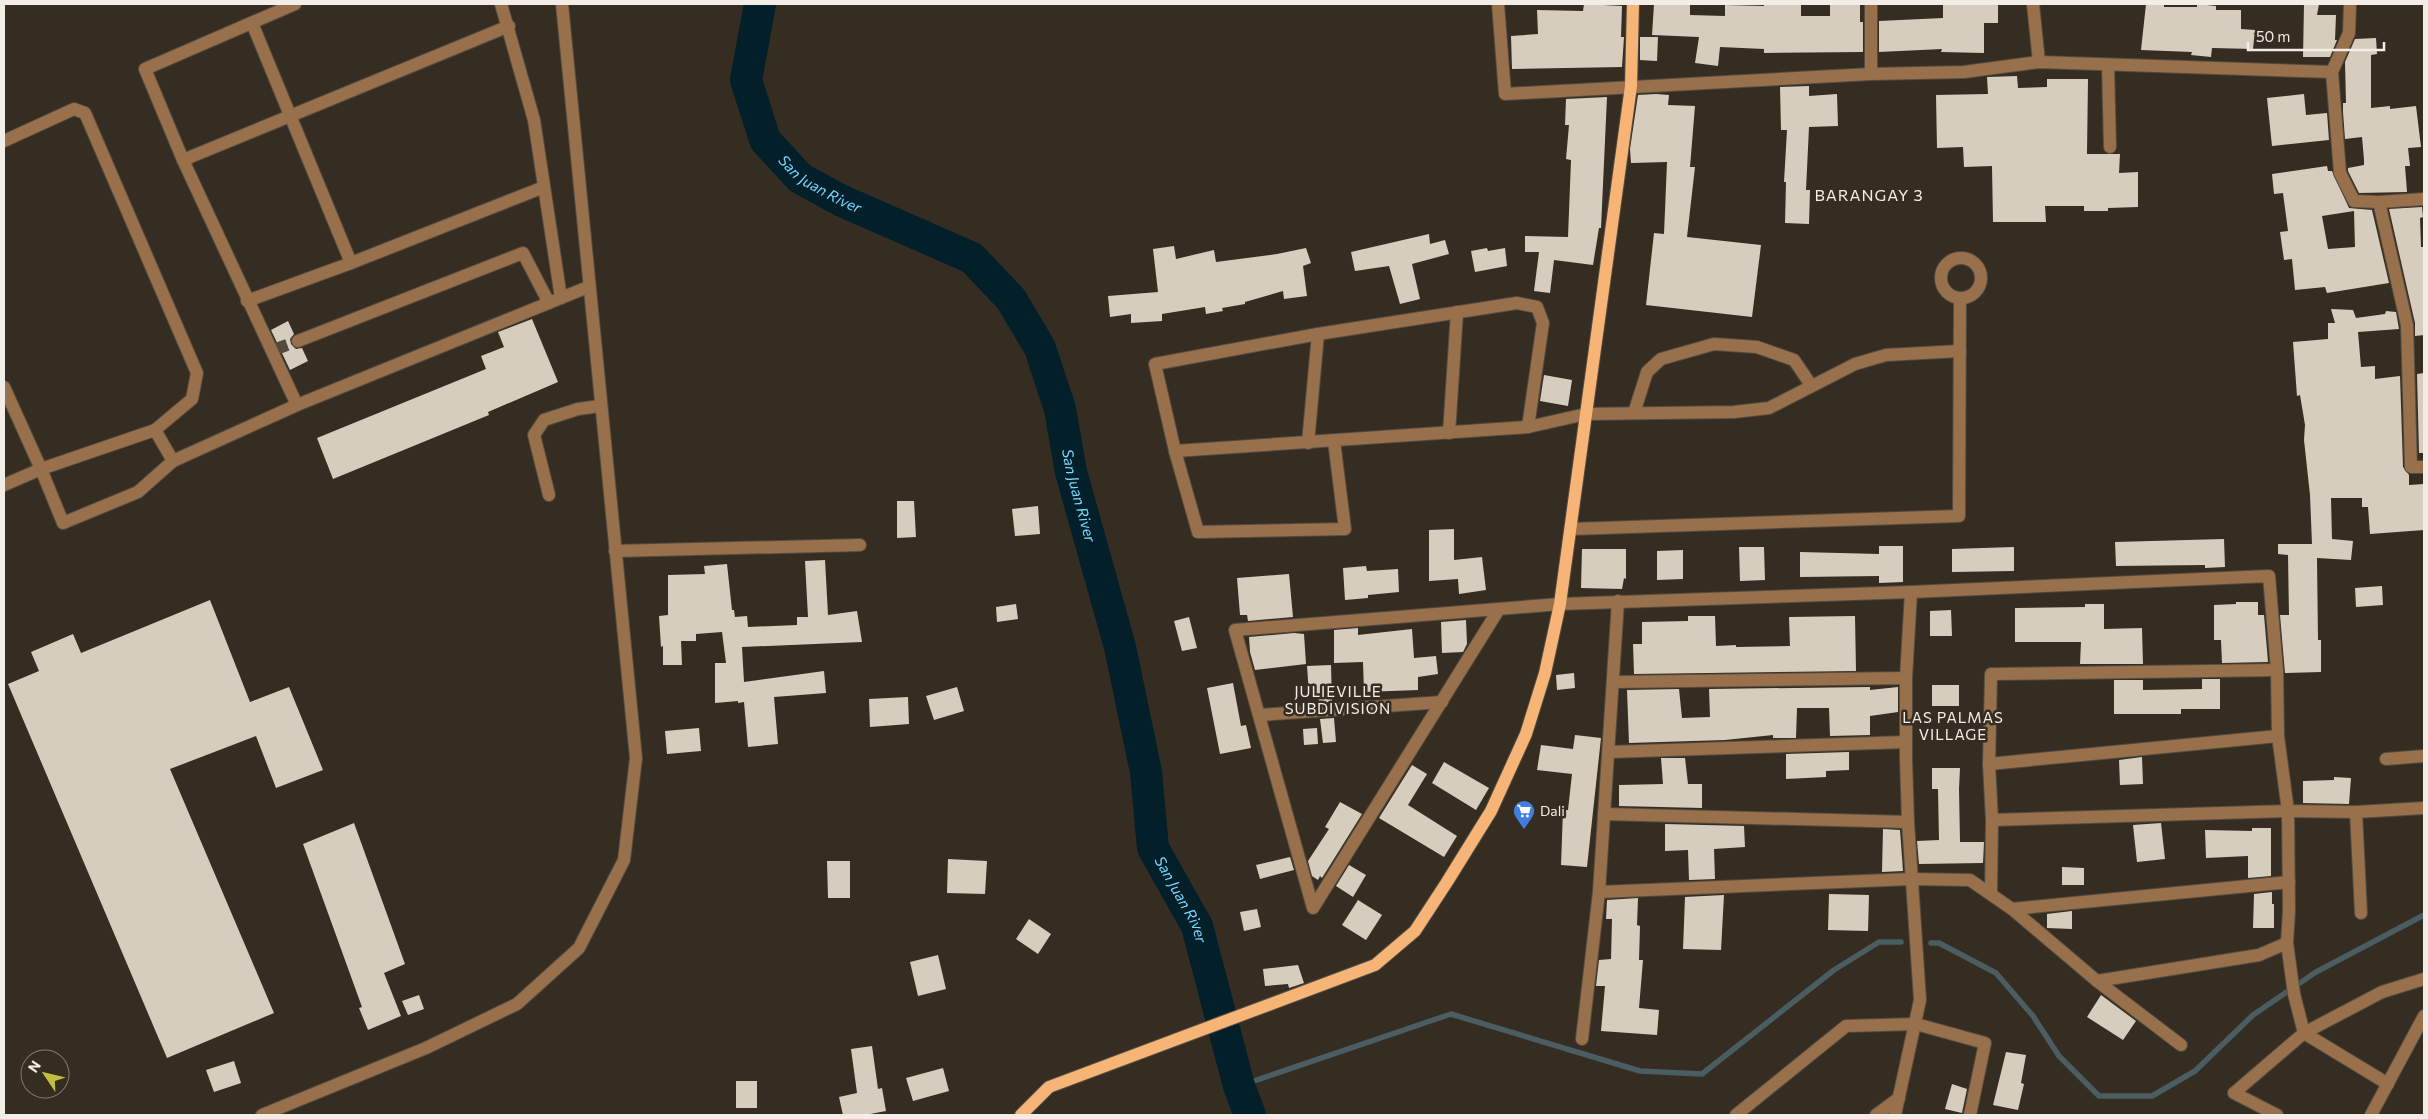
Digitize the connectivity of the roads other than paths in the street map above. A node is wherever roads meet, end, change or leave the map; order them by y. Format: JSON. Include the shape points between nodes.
{"nodes":[{"id":1,"x":295,"y":4,"type":"edge"},
{"id":2,"x":501,"y":4,"type":"edge"},
{"id":3,"x":562,"y":4,"type":"edge"},
{"id":4,"x":1498,"y":4,"type":"edge"},
{"id":5,"x":1633,"y":4,"type":"edge"},
{"id":6,"x":1871,"y":4,"type":"edge"},
{"id":7,"x":2033,"y":4,"type":"edge"},
{"id":8,"x":2350,"y":4,"type":"edge"},
{"id":9,"x":252,"y":22,"type":"junction"},
{"id":10,"x":509,"y":26,"type":"junction"},
{"id":11,"x":2039,"y":62,"type":"junction"},
{"id":12,"x":2108,"y":65,"type":"junction"},
{"id":13,"x":2332,"y":72,"type":"junction"},
{"id":14,"x":1871,"y":74,"type":"junction"},
{"id":15,"x":1631,"y":86,"type":"junction"},
{"id":16,"x":289,"y":116,"type":"junction"},
{"id":17,"x":4,"y":141,"type":"edge"},
{"id":18,"x":2110,"y":147,"type":"dead end"},
{"id":19,"x":183,"y":160,"type":"junction"},
{"id":20,"x":544,"y":187,"type":"junction"},
{"id":21,"x":2424,"y":200,"type":"edge"},
{"id":22,"x":2379,"y":202,"type":"junction"},
{"id":23,"x":351,"y":263,"type":"junction"},
{"id":24,"x":588,"y":287,"type":"junction"},
{"id":25,"x":1960,"y":298,"type":"dead end"},
{"id":26,"x":555,"y":300,"type":"junction"},
{"id":27,"x":247,"y":301,"type":"junction"},
{"id":28,"x":1458,"y":312,"type":"junction"},
{"id":29,"x":1318,"y":334,"type":"junction"},
{"id":30,"x":298,"y":341,"type":"tunnel mouth"},
{"id":31,"x":1960,"y":351,"type":"junction"},
{"id":32,"x":1811,"y":386,"type":"junction"},
{"id":33,"x":4,"y":387,"type":"edge"},
{"id":34,"x":297,"y":405,"type":"junction"},
{"id":35,"x":600,"y":406,"type":"junction"},
{"id":36,"x":1634,"y":413,"type":"junction"},
{"id":37,"x":1586,"y":414,"type":"junction"},
{"id":38,"x":1528,"y":427,"type":"junction"},
{"id":39,"x":155,"y":430,"type":"junction"},
{"id":40,"x":1449,"y":433,"type":"junction"},
{"id":41,"x":1334,"y":441,"type":"junction"},
{"id":42,"x":1308,"y":443,"type":"junction"},
{"id":43,"x":1175,"y":451,"type":"junction"},
{"id":44,"x":173,"y":461,"type":"junction"},
{"id":45,"x":2424,"y":467,"type":"edge"},
{"id":46,"x":41,"y":469,"type":"junction"},
{"id":47,"x":4,"y":485,"type":"edge"},
{"id":48,"x":549,"y":495,"type":"dead end"},
{"id":49,"x":1571,"y":529,"type":"junction"},
{"id":50,"x":860,"y":545,"type":"dead end"},
{"id":51,"x":615,"y":551,"type":"junction"},
{"id":52,"x":1911,"y":592,"type":"junction"},
{"id":53,"x":1618,"y":601,"type":"junction"},
{"id":54,"x":1560,"y":604,"type":"junction"},
{"id":55,"x":1499,"y":609,"type":"junction"},
{"id":56,"x":2277,"y":670,"type":"junction"},
{"id":57,"x":1906,"y":678,"type":"junction"},
{"id":58,"x":1614,"y":682,"type":"junction"},
{"id":59,"x":1442,"y":702,"type":"junction"},
{"id":60,"x":1260,"y":715,"type":"junction"},
{"id":61,"x":2278,"y":736,"type":"junction"},
{"id":62,"x":1906,"y":742,"type":"junction"},
{"id":63,"x":1610,"y":752,"type":"junction"},
{"id":64,"x":2424,"y":756,"type":"edge"},
{"id":65,"x":2386,"y":759,"type":"dead end"},
{"id":66,"x":1989,"y":764,"type":"junction"},
{"id":67,"x":2424,"y":808,"type":"edge"},
{"id":68,"x":2288,"y":811,"type":"junction"},
{"id":69,"x":2356,"y":812,"type":"junction"},
{"id":70,"x":1604,"y":814,"type":"junction"},
{"id":71,"x":1992,"y":820,"type":"junction"},
{"id":72,"x":1908,"y":822,"type":"junction"},
{"id":73,"x":1912,"y":879,"type":"junction"},
{"id":74,"x":2289,"y":882,"type":"junction"},
{"id":75,"x":1599,"y":892,"type":"junction"},
{"id":76,"x":1991,"y":894,"type":"junction"},
{"id":77,"x":2012,"y":909,"type":"junction"},
{"id":78,"x":2361,"y":913,"type":"dead end"},
{"id":79,"x":2287,"y":943,"type":"junction"},
{"id":80,"x":2424,"y":979,"type":"edge"},
{"id":81,"x":2098,"y":981,"type":"junction"},
{"id":82,"x":2424,"y":1016,"type":"edge"},
{"id":83,"x":1916,"y":1024,"type":"junction"},
{"id":84,"x":2304,"y":1033,"type":"junction"},
{"id":85,"x":1582,"y":1040,"type":"dead end"},
{"id":86,"x":2181,"y":1045,"type":"dead end"},
{"id":87,"x":2388,"y":1084,"type":"junction"},
{"id":88,"x":1899,"y":1098,"type":"junction"},
{"id":89,"x":262,"y":1115,"type":"edge"},
{"id":90,"x":1021,"y":1115,"type":"edge"},
{"id":91,"x":1736,"y":1115,"type":"edge"},
{"id":92,"x":1876,"y":1115,"type":"edge"},
{"id":93,"x":1895,"y":1115,"type":"edge"},
{"id":94,"x":1970,"y":1115,"type":"edge"},
{"id":95,"x":2277,"y":1115,"type":"edge"},
{"id":96,"x":2371,"y":1115,"type":"edge"}],
"edges":[{"from":1,"to":9,"type":"street"},
{"from":2,"to":10,"type":"street"},
{"from":3,"to":24,"type":"street"},
{"from":4,"to":15,"type":"street","via":[[1505,94]]},
{"from":5,"to":15,"type":"main road"},
{"from":6,"to":14,"type":"street"},
{"from":7,"to":11,"type":"street"},
{"from":8,"to":13,"type":"street","via":[[2349,33]]},
{"from":9,"to":16,"type":"street"},
{"from":9,"to":19,"type":"street","via":[[145,69]]},
{"from":10,"to":16,"type":"street"},
{"from":10,"to":20,"type":"street","via":[[534,120]]},
{"from":11,"to":12,"type":"street"},
{"from":11,"to":14,"type":"street","via":[[1964,72]]},
{"from":12,"to":13,"type":"street"},
{"from":12,"to":18,"type":"street"},
{"from":13,"to":22,"type":"street","via":[[2340,173],[2354,201]]},
{"from":14,"to":15,"type":"street"},
{"from":15,"to":37,"type":"main road"},
{"from":16,"to":19,"type":"street"},
{"from":16,"to":23,"type":"street"},
{"from":17,"to":39,"type":"street","via":[[74,109],[85,113],[197,374],[192,399]]},
{"from":19,"to":27,"type":"street"},
{"from":20,"to":23,"type":"street"},
{"from":20,"to":26,"type":"street","via":[[553,240]]},
{"from":21,"to":22,"type":"street"},
{"from":22,"to":45,"type":"street","via":[[2407,324],[2411,467]]},
{"from":23,"to":27,"type":"street"},
{"from":24,"to":26,"type":"street"},
{"from":24,"to":35,"type":"street"},
{"from":25,"to":31,"type":"street"},
{"from":26,"to":30,"type":"street","via":[[522,253]]},
{"from":26,"to":34,"type":"street"},
{"from":27,"to":34,"type":"street","via":[[274,350]]},
{"from":28,"to":29,"type":"street"},
{"from":28,"to":38,"type":"street","via":[[1517,302],[1537,307],[1543,323]]},
{"from":28,"to":40,"type":"street"},
{"from":29,"to":42,"type":"street"},
{"from":29,"to":43,"type":"street","via":[[1155,364]]},
{"from":31,"to":32,"type":"street","via":[[1886,355],[1855,364]]},
{"from":31,"to":49,"type":"street","via":[[1959,516]]},
{"from":32,"to":36,"type":"street","via":[[1769,408],[1734,412]]},
{"from":32,"to":36,"type":"street","via":[[1794,360],[1757,347],[1714,344],[1662,359],[1647,372]]},
{"from":33,"to":46,"type":"street"},
{"from":34,"to":44,"type":"street"},
{"from":35,"to":48,"type":"street","via":[[578,408],[544,420],[534,435]]},
{"from":35,"to":51,"type":"street"},
{"from":36,"to":37,"type":"street"},
{"from":37,"to":38,"type":"street"},
{"from":37,"to":49,"type":"main road"},
{"from":38,"to":40,"type":"street"},
{"from":39,"to":44,"type":"street"},
{"from":39,"to":46,"type":"street"},
{"from":40,"to":41,"type":"street"},
{"from":41,"to":42,"type":"street"},
{"from":41,"to":43,"type":"street","via":[[1345,529],[1198,532]]},
{"from":42,"to":43,"type":"street"},
{"from":44,"to":46,"type":"street","via":[[138,492],[63,523]]},
{"from":46,"to":47,"type":"street"},
{"from":49,"to":54,"type":"main road"},
{"from":50,"to":51,"type":"street"},
{"from":51,"to":89,"type":"street","via":[[636,758],[624,860],[579,948],[517,1004],[426,1048]]},
{"from":52,"to":53,"type":"street"},
{"from":52,"to":56,"type":"street","via":[[2269,576]]},
{"from":52,"to":57,"type":"street"},
{"from":53,"to":54,"type":"street"},
{"from":53,"to":58,"type":"street"},
{"from":54,"to":55,"type":"street"},
{"from":54,"to":90,"type":"main road","via":[[1545,673],[1526,734],[1491,811],[1415,931],[1375,965],[1049,1087]]},
{"from":55,"to":59,"type":"street"},
{"from":55,"to":60,"type":"street","via":[[1235,630]]},
{"from":56,"to":61,"type":"street"},
{"from":56,"to":66,"type":"street","via":[[1991,674]]},
{"from":57,"to":58,"type":"street"},
{"from":57,"to":62,"type":"street"},
{"from":58,"to":63,"type":"street"},
{"from":59,"to":60,"type":"street"},
{"from":59,"to":60,"type":"street","via":[[1313,908]]},
{"from":61,"to":66,"type":"street"},
{"from":61,"to":68,"type":"street"},
{"from":62,"to":63,"type":"street"},
{"from":62,"to":72,"type":"street"},
{"from":63,"to":70,"type":"street"},
{"from":64,"to":65,"type":"street"},
{"from":66,"to":71,"type":"street"},
{"from":67,"to":69,"type":"street"},
{"from":68,"to":69,"type":"street"},
{"from":68,"to":71,"type":"street"},
{"from":68,"to":74,"type":"street"},
{"from":69,"to":78,"type":"street"},
{"from":70,"to":72,"type":"street"},
{"from":70,"to":75,"type":"street"},
{"from":71,"to":76,"type":"street"},
{"from":72,"to":73,"type":"street"},
{"from":73,"to":75,"type":"street"},
{"from":73,"to":76,"type":"street","via":[[1970,880]]},
{"from":73,"to":83,"type":"street","via":[[1920,1000]]},
{"from":74,"to":77,"type":"street"},
{"from":74,"to":79,"type":"street"},
{"from":75,"to":85,"type":"street"},
{"from":76,"to":77,"type":"street"},
{"from":77,"to":81,"type":"street"},
{"from":79,"to":81,"type":"street","via":[[2259,955]]},
{"from":79,"to":84,"type":"street","via":[[2294,994]]},
{"from":80,"to":84,"type":"street","via":[[2382,992]]},
{"from":81,"to":86,"type":"street"},
{"from":82,"to":87,"type":"street"},
{"from":83,"to":88,"type":"street"},
{"from":83,"to":91,"type":"street","via":[[1846,1026]]},
{"from":83,"to":94,"type":"street","via":[[1985,1044]]},
{"from":84,"to":87,"type":"street"},
{"from":84,"to":95,"type":"street","via":[[2234,1093]]},
{"from":87,"to":96,"type":"street"},
{"from":88,"to":92,"type":"street"},
{"from":88,"to":93,"type":"street"}]}
